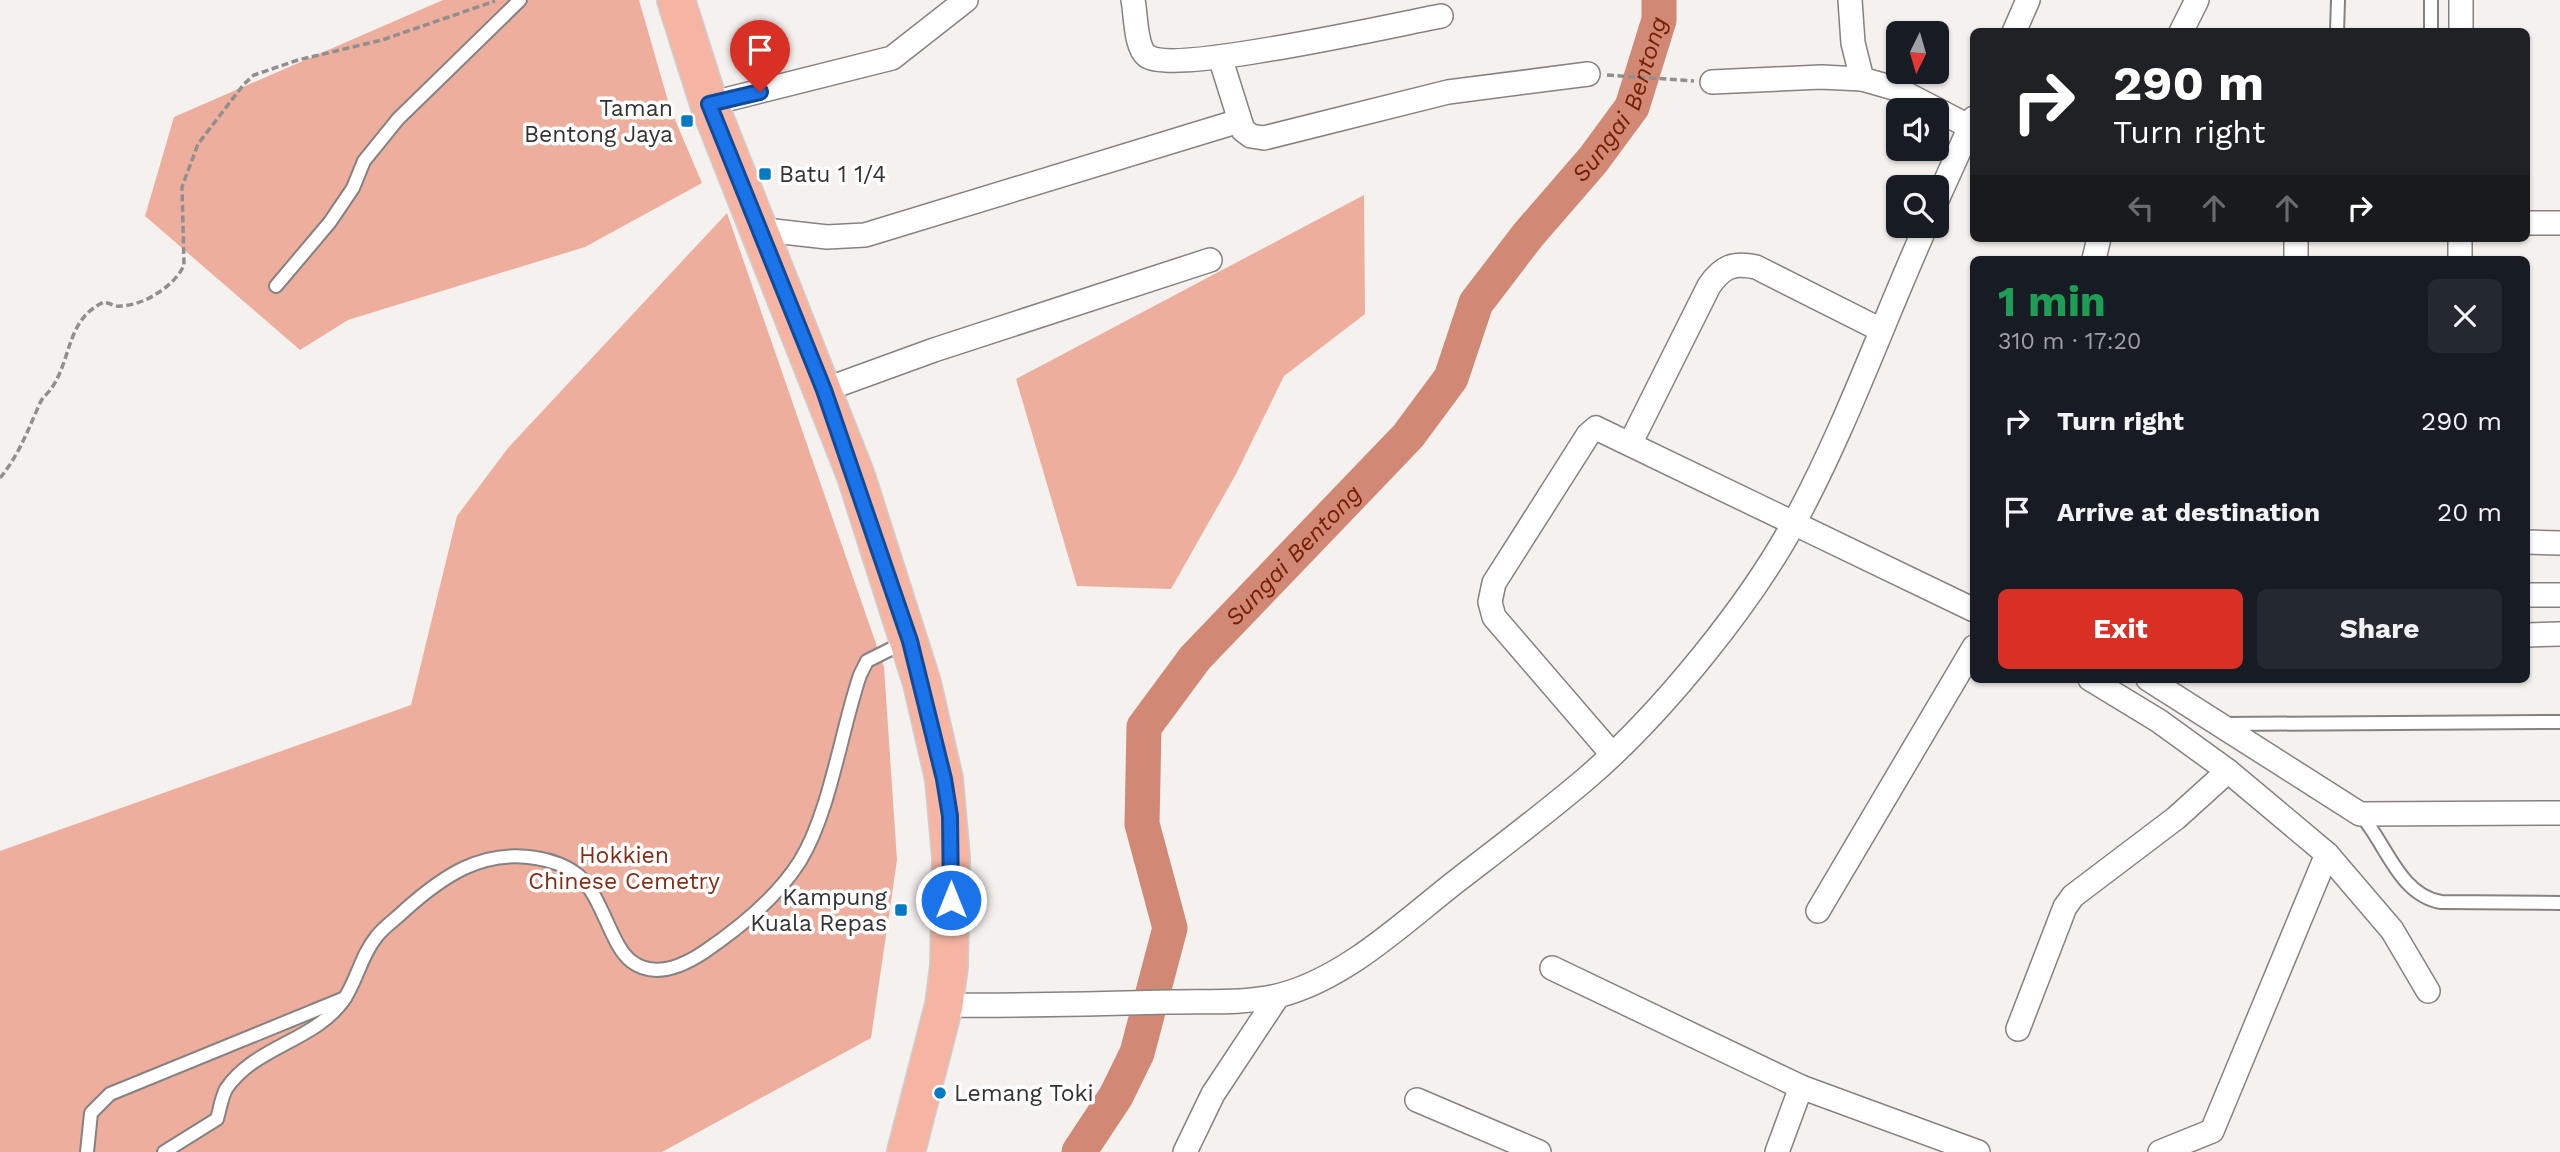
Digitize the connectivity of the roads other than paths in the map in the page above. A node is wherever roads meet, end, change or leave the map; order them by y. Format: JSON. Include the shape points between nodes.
{"nodes":[{"id":1,"x":520,"y":0,"type":"edge"},
{"id":2,"x":676,"y":0,"type":"edge"},
{"id":3,"x":966,"y":0,"type":"edge"},
{"id":4,"x":1133,"y":0,"type":"edge"},
{"id":5,"x":1850,"y":0,"type":"edge"},
{"id":6,"x":2028,"y":0,"type":"edge"},
{"id":7,"x":2197,"y":0,"type":"edge"},
{"id":8,"x":2337,"y":0,"type":"edge"},
{"id":9,"x":2431,"y":0,"type":"edge"},
{"id":10,"x":2461,"y":0,"type":"edge"},
{"id":11,"x":1441,"y":16,"type":"dead end"},
{"id":12,"x":2016,"y":28,"type":"edge"},
{"id":13,"x":2183,"y":28,"type":"edge"},
{"id":14,"x":2337,"y":28,"type":"edge"},
{"id":15,"x":2431,"y":28,"type":"edge"},
{"id":16,"x":2461,"y":28,"type":"edge"},
{"id":17,"x":1220,"y":57,"type":"junction"},
{"id":18,"x":1588,"y":74,"type":"road end"},
{"id":19,"x":1862,"y":79,"type":"junction"},
{"id":20,"x":1712,"y":82,"type":"road end"},
{"id":21,"x":709,"y":104,"type":"junction"},
{"id":22,"x":1239,"y":121,"type":"junction"},
{"id":23,"x":1970,"y":124,"type":"edge"},
{"id":24,"x":1970,"y":131,"type":"edge"},
{"id":25,"x":1949,"y":175,"type":"edge"},
{"id":26,"x":2530,"y":223,"type":"edge"},
{"id":27,"x":2560,"y":223,"type":"edge"},
{"id":28,"x":757,"y":229,"type":"junction"},
{"id":29,"x":1921,"y":238,"type":"edge"},
{"id":30,"x":1210,"y":260,"type":"dead end"},
{"id":31,"x":276,"y":286,"type":"dead end"},
{"id":32,"x":1881,"y":330,"type":"junction"},
{"id":33,"x":824,"y":390,"type":"junction"},
{"id":34,"x":1631,"y":443,"type":"junction"},
{"id":35,"x":1793,"y":524,"type":"junction"},
{"id":36,"x":2530,"y":542,"type":"edge"},
{"id":37,"x":2560,"y":543,"type":"edge"},
{"id":38,"x":2530,"y":595,"type":"edge"},
{"id":39,"x":2560,"y":595,"type":"edge"},
{"id":40,"x":1970,"y":608,"type":"edge"},
{"id":41,"x":2560,"y":634,"type":"edge"},
{"id":42,"x":2530,"y":635,"type":"edge"},
{"id":43,"x":910,"y":641,"type":"junction"},
{"id":44,"x":1970,"y":654,"type":"edge"},
{"id":45,"x":2097,"y":683,"type":"edge"},
{"id":46,"x":2154,"y":683,"type":"edge"},
{"id":47,"x":2560,"y":722,"type":"edge"},
{"id":48,"x":2215,"y":724,"type":"junction"},
{"id":49,"x":1612,"y":754,"type":"junction"},
{"id":50,"x":2228,"y":771,"type":"junction"},
{"id":51,"x":2560,"y":813,"type":"edge"},
{"id":52,"x":2360,"y":814,"type":"junction"},
{"id":53,"x":2327,"y":854,"type":"junction"},
{"id":54,"x":2560,"y":903,"type":"edge"},
{"id":55,"x":1818,"y":911,"type":"dead end"},
{"id":56,"x":1552,"y":968,"type":"dead end"},
{"id":57,"x":2428,"y":991,"type":"dead end"},
{"id":58,"x":1278,"y":996,"type":"junction"},
{"id":59,"x":345,"y":998,"type":"junction"},
{"id":60,"x":944,"y":1005,"type":"junction"},
{"id":61,"x":2018,"y":1029,"type":"dead end"},
{"id":62,"x":1801,"y":1087,"type":"junction"},
{"id":63,"x":1417,"y":1100,"type":"dead end"},
{"id":64,"x":86,"y":1152,"type":"edge"},
{"id":65,"x":164,"y":1152,"type":"edge"},
{"id":66,"x":906,"y":1152,"type":"edge"},
{"id":67,"x":1185,"y":1152,"type":"edge"},
{"id":68,"x":1539,"y":1152,"type":"edge"},
{"id":69,"x":1777,"y":1152,"type":"edge"},
{"id":70,"x":1978,"y":1152,"type":"edge"},
{"id":71,"x":2160,"y":1152,"type":"edge"}],
"edges":[{"from":1,"to":31,"type":"lane","via":[[398,119],[364,161],[353,188],[330,222]]},
{"from":2,"to":21,"type":"main road"},
{"from":3,"to":21,"type":"street","via":[[892,58]]},
{"from":4,"to":17,"type":"street","via":[[1141,48],[1147,56],[1178,61]]},
{"from":5,"to":19,"type":"street"},
{"from":6,"to":12,"type":"street"},
{"from":7,"to":13,"type":"street"},
{"from":8,"to":14,"type":"lane"},
{"from":9,"to":15,"type":"lane"},
{"from":10,"to":16,"type":"street"},
{"from":11,"to":17,"type":"street"},
{"from":17,"to":22,"type":"street"},
{"from":18,"to":22,"type":"street","via":[[1448,92],[1264,138],[1251,136]]},
{"from":19,"to":20,"type":"street"},
{"from":19,"to":23,"type":"street","via":[[1897,89]]},
{"from":21,"to":28,"type":"main road"},
{"from":22,"to":28,"type":"street","via":[[865,235],[827,237]]},
{"from":24,"to":25,"type":"street"},
{"from":26,"to":27,"type":"street"},
{"from":28,"to":33,"type":"main road"},
{"from":29,"to":32,"type":"street"},
{"from":30,"to":33,"type":"street"},
{"from":32,"to":34,"type":"street","via":[[1756,267],[1733,264],[1709,286]]},
{"from":32,"to":35,"type":"street"},
{"from":33,"to":43,"type":"main road"},
{"from":34,"to":35,"type":"street"},
{"from":34,"to":49,"type":"street","via":[[1603,429],[1596,428],[1588,435],[1490,594],[1494,617]]},
{"from":35,"to":40,"type":"street"},
{"from":35,"to":49,"type":"street","via":[[1700,656]]},
{"from":36,"to":37,"type":"street"},
{"from":38,"to":39,"type":"street"},
{"from":41,"to":42,"type":"street"},
{"from":43,"to":59,"type":"lane","via":[[867,661],[821,809],[800,860],[779,888],[690,962],[666,970],[646,969],[630,961],[590,886],[576,873],[538,858],[488,857],[435,883],[377,936]]},
{"from":43,"to":60,"type":"main road","via":[[932,721],[950,816],[951,914]]},
{"from":44,"to":55,"type":"street"},
{"from":45,"to":50,"type":"street"},
{"from":46,"to":48,"type":"street"},
{"from":47,"to":48,"type":"lane"},
{"from":48,"to":52,"type":"street"},
{"from":49,"to":58,"type":"street","via":[[1558,802],[1395,928],[1324,978]]},
{"from":50,"to":53,"type":"street"},
{"from":50,"to":61,"type":"street","via":[[2160,831],[2073,897],[2065,907]]},
{"from":51,"to":52,"type":"street"},
{"from":52,"to":54,"type":"lane","via":[[2411,888],[2423,897],[2441,902]]},
{"from":53,"to":57,"type":"street","via":[[2392,930]]},
{"from":53,"to":71,"type":"street","via":[[2212,1130]]},
{"from":56,"to":62,"type":"street"},
{"from":58,"to":60,"type":"street","via":[[1070,1006]]},
{"from":58,"to":67,"type":"street","via":[[1213,1094]]},
{"from":59,"to":64,"type":"lane","via":[[110,1094],[91,1113]]},
{"from":59,"to":65,"type":"lane","via":[[316,1027],[268,1051],[243,1071],[225,1092],[217,1119]]},
{"from":60,"to":66,"type":"main road"},
{"from":62,"to":69,"type":"street"},
{"from":62,"to":70,"type":"street"},
{"from":63,"to":68,"type":"street"}]}
